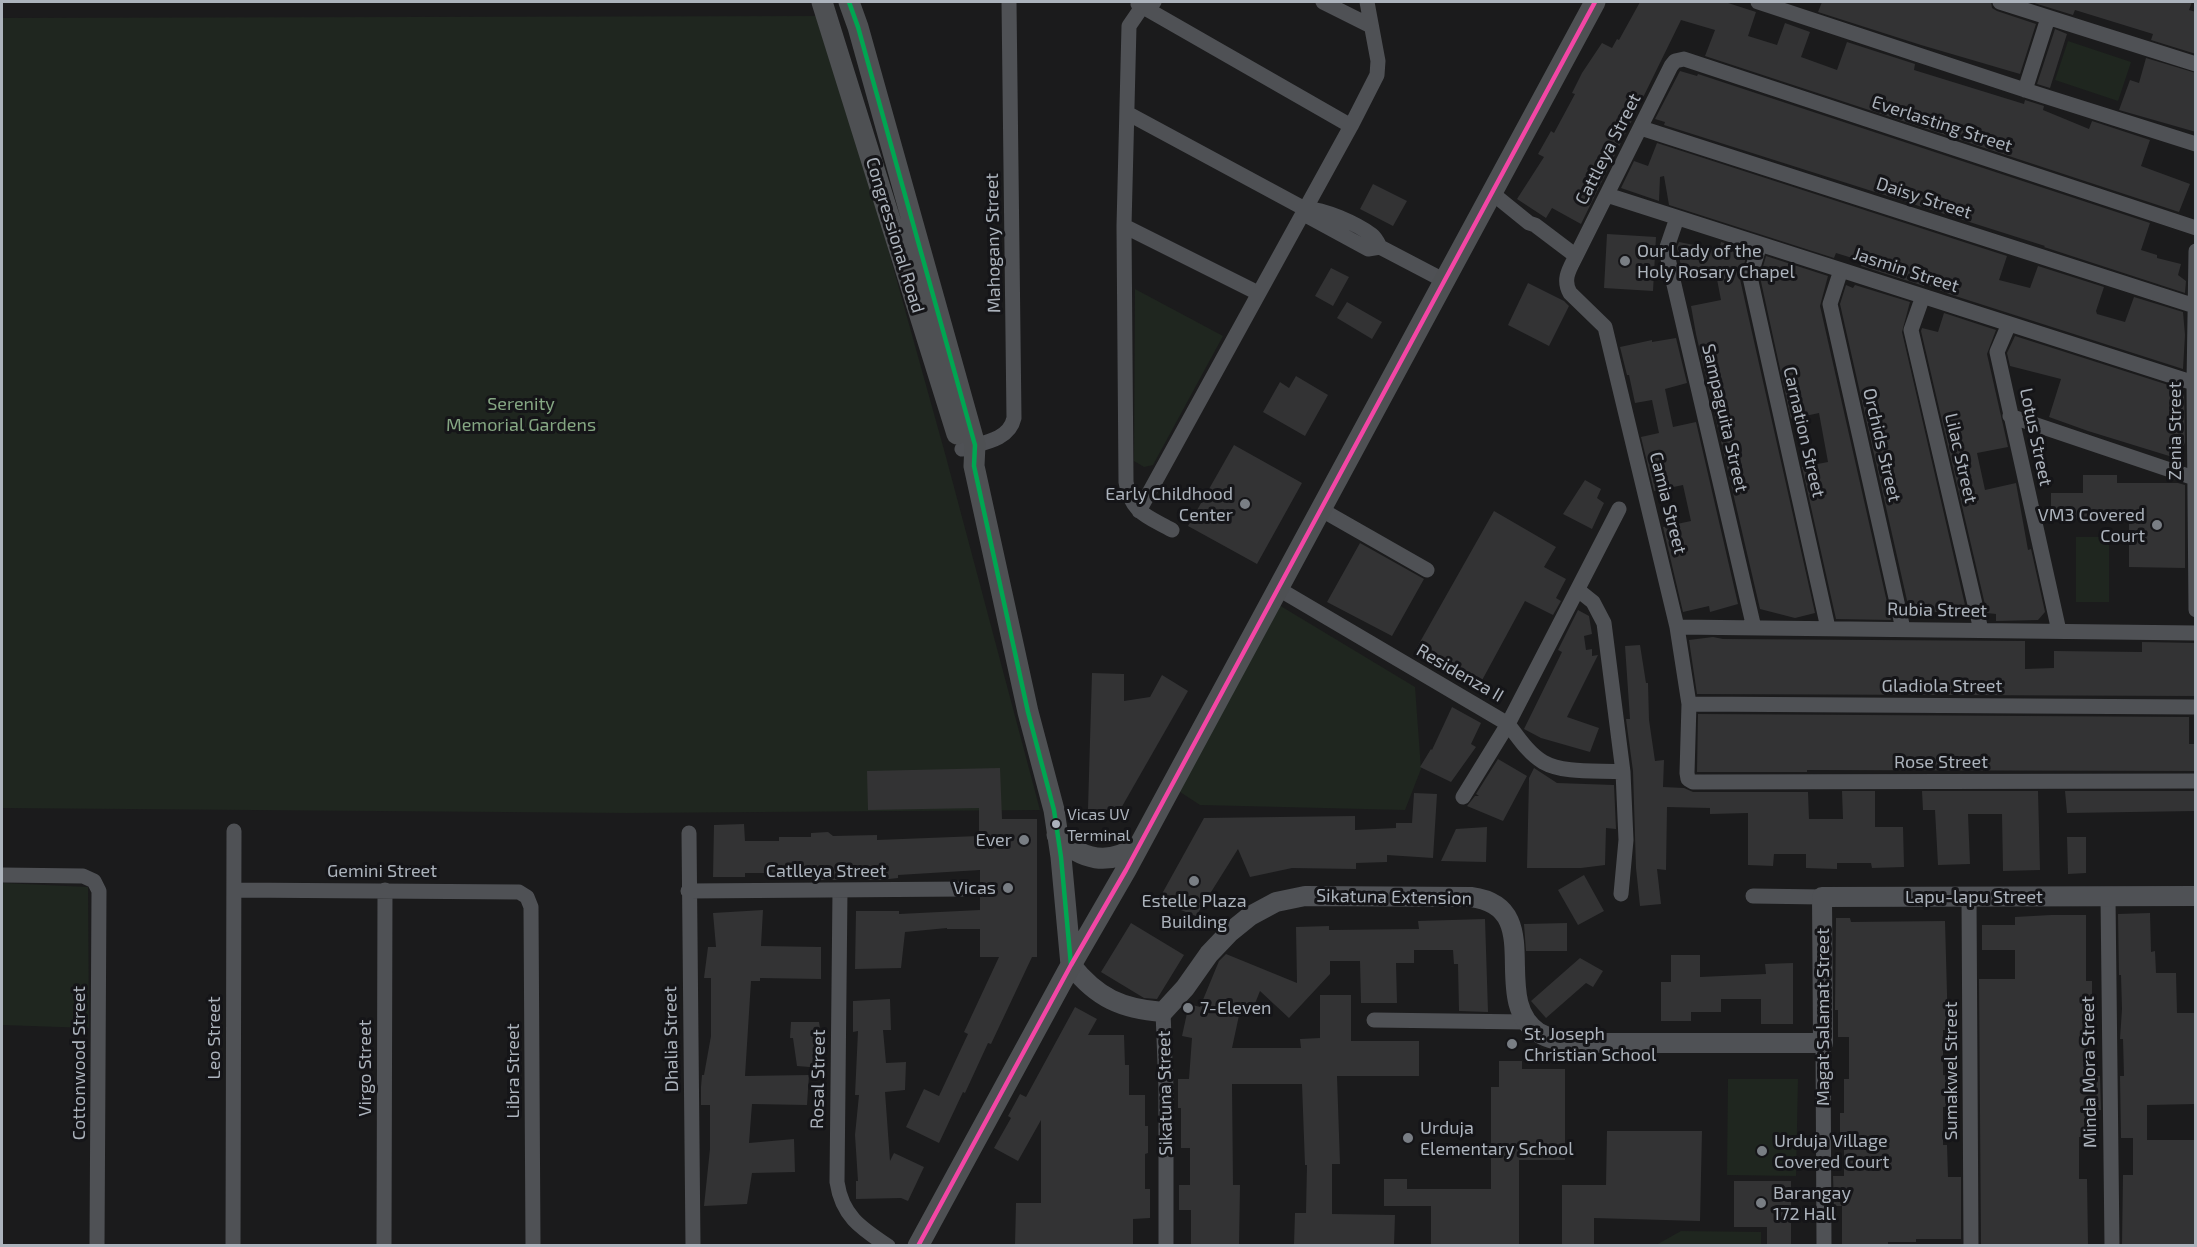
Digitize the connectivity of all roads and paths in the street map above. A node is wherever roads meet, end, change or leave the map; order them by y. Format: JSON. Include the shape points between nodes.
{"nodes":[{"id":1,"x":822,"y":2,"type":"edge"},
{"id":2,"x":849,"y":2,"type":"edge"},
{"id":3,"x":1009,"y":2,"type":"edge"},
{"id":4,"x":1323,"y":2,"type":"edge"},
{"id":5,"x":1367,"y":2,"type":"edge"},
{"id":6,"x":1595,"y":2,"type":"edge"},
{"id":7,"x":1758,"y":2,"type":"edge"},
{"id":8,"x":2000,"y":2,"type":"edge"},
{"id":9,"x":1143,"y":3,"type":"edge"},
{"id":10,"x":2048,"y":18,"type":"junction"},
{"id":11,"x":1371,"y":26,"type":"junction"},
{"id":12,"x":1675,"y":61,"type":"joint"},
{"id":13,"x":2196,"y":64,"type":"edge"},
{"id":14,"x":2025,"y":90,"type":"junction"},
{"id":15,"x":1127,"y":113,"type":"junction"},
{"id":16,"x":1351,"y":126,"type":"junction"},
{"id":17,"x":1641,"y":128,"type":"junction"},
{"id":18,"x":2196,"y":144,"type":"edge"},
{"id":19,"x":1493,"y":190,"type":"junction"},
{"id":20,"x":1607,"y":195,"type":"junction"},
{"id":21,"x":1305,"y":209,"type":"junction"},
{"id":22,"x":1677,"y":218,"type":"junction"},
{"id":23,"x":1124,"y":226,"type":"junction"},
{"id":24,"x":2196,"y":228,"type":"edge"},
{"id":25,"x":1760,"y":244,"type":"junction"},
{"id":26,"x":2196,"y":251,"type":"edge"},
{"id":27,"x":1576,"y":256,"type":"junction"},
{"id":28,"x":1841,"y":270,"type":"junction"},
{"id":29,"x":1445,"y":281,"type":"junction"},
{"id":30,"x":1258,"y":293,"type":"junction"},
{"id":31,"x":1923,"y":296,"type":"junction"},
{"id":32,"x":2195,"y":306,"type":"edge"},
{"id":33,"x":2008,"y":324,"type":"junction"},
{"id":34,"x":2194,"y":383,"type":"junction"},
{"id":35,"x":2010,"y":416,"type":"junction"},
{"id":36,"x":970,"y":454,"type":"junction"},
{"id":37,"x":2194,"y":478,"type":"edge"},
{"id":38,"x":1320,"y":509,"type":"junction"},
{"id":39,"x":1619,"y":509,"type":"dead end"},
{"id":40,"x":1139,"y":511,"type":"junction"},
{"id":41,"x":1173,"y":530,"type":"dead end"},
{"id":42,"x":1427,"y":570,"type":"dead end"},
{"id":43,"x":1277,"y":588,"type":"junction"},
{"id":44,"x":1578,"y":590,"type":"junction"},
{"id":45,"x":2196,"y":610,"type":"edge"},
{"id":46,"x":1677,"y":627,"type":"junction"},
{"id":47,"x":1754,"y":628,"type":"junction"},
{"id":48,"x":1828,"y":628,"type":"junction"},
{"id":49,"x":1903,"y":629,"type":"junction"},
{"id":50,"x":1981,"y":630,"type":"junction"},
{"id":51,"x":2059,"y":631,"type":"junction"},
{"id":52,"x":2196,"y":633,"type":"edge"},
{"id":53,"x":1689,"y":704,"type":"junction"},
{"id":54,"x":2196,"y":707,"type":"edge"},
{"id":55,"x":1508,"y":724,"type":"junction"},
{"id":56,"x":1623,"y":772,"type":"junction"},
{"id":57,"x":1688,"y":779,"type":"joint"},
{"id":58,"x":2196,"y":781,"type":"edge"},
{"id":59,"x":1463,"y":797,"type":"dead end"},
{"id":60,"x":234,"y":831,"type":"dead end"},
{"id":61,"x":689,"y":832,"type":"dead end"},
{"id":62,"x":1057,"y":835,"type":"junction"},
{"id":63,"x":1138,"y":846,"type":"junction"},
{"id":64,"x":1061,"y":857,"type":"junction"},
{"id":65,"x":1126,"y":870,"type":"junction"},
{"id":66,"x":2,"y":875,"type":"edge"},
{"id":67,"x":965,"y":889,"type":"dead end"},
{"id":68,"x":234,"y":890,"type":"junction"},
{"id":69,"x":385,"y":890,"type":"junction"},
{"id":70,"x":840,"y":890,"type":"junction"},
{"id":71,"x":688,"y":891,"type":"junction"},
{"id":72,"x":1621,"y":894,"type":"dead end"},
{"id":73,"x":1753,"y":896,"type":"dead end"},
{"id":74,"x":2196,"y":896,"type":"edge"},
{"id":75,"x":527,"y":897,"type":"joint"},
{"id":76,"x":1822,"y":897,"type":"junction"},
{"id":77,"x":1969,"y":897,"type":"junction"},
{"id":78,"x":2108,"y":897,"type":"junction"},
{"id":79,"x":1071,"y":965,"type":"junction"},
{"id":80,"x":1163,"y":1012,"type":"junction"},
{"id":81,"x":1374,"y":1020,"type":"dead end"},
{"id":82,"x":1527,"y":1022,"type":"junction"},
{"id":83,"x":1823,"y":1043,"type":"junction"},
{"id":84,"x":97,"y":1245,"type":"edge"},
{"id":85,"x":233,"y":1245,"type":"edge"},
{"id":86,"x":384,"y":1245,"type":"edge"},
{"id":87,"x":533,"y":1245,"type":"edge"},
{"id":88,"x":693,"y":1245,"type":"edge"},
{"id":89,"x":888,"y":1245,"type":"edge"},
{"id":90,"x":918,"y":1245,"type":"edge"},
{"id":91,"x":1167,"y":1245,"type":"edge"},
{"id":92,"x":1824,"y":1245,"type":"edge"},
{"id":93,"x":1971,"y":1245,"type":"edge"},
{"id":94,"x":2112,"y":1245,"type":"edge"}],
"edges":[{"from":1,"to":36,"type":"main road","name":"Congressional Road"},
{"from":2,"to":36,"type":"main road","name":"Congressional Road"},
{"from":3,"to":36,"type":"street","name":"Mahogany Street","via":[[1014,418],[1003,435]]},
{"from":4,"to":11,"type":"street"},
{"from":5,"to":11,"type":"street"},
{"from":6,"to":19,"type":"main road"},
{"from":7,"to":14,"type":"street"},
{"from":8,"to":10,"type":"street"},
{"from":9,"to":15,"type":"street","via":[[1129,26]]},
{"from":9,"to":16,"type":"street"},
{"from":10,"to":13,"type":"street"},
{"from":10,"to":14,"type":"street"},
{"from":11,"to":16,"type":"street","via":[[1377,75]]},
{"from":12,"to":17,"type":"street","name":"Cattleya Street"},
{"from":12,"to":24,"type":"street","name":"Everlasting Street","via":[[1684,59]]},
{"from":14,"to":18,"type":"street"},
{"from":15,"to":21,"type":"street"},
{"from":15,"to":23,"type":"street"},
{"from":16,"to":21,"type":"street"},
{"from":17,"to":20,"type":"street","name":"Cattleya Street"},
{"from":17,"to":32,"type":"street","name":"Daisy Street"},
{"from":19,"to":27,"type":"street","via":[[1529,223]]},
{"from":19,"to":29,"type":"main road"},
{"from":20,"to":22,"type":"street","name":"Jasmin Street"},
{"from":20,"to":27,"type":"street","name":"Cattleya Street"},
{"from":21,"to":29,"type":"street","via":[[1311,219],[1368,249],[1380,248]]},
{"from":21,"to":30,"type":"street"},
{"from":22,"to":25,"type":"street","name":"Jasmin Street"},
{"from":22,"to":47,"type":"street","name":"Sampaguita Street","via":[[1666,250]]},
{"from":23,"to":30,"type":"street"},
{"from":23,"to":40,"type":"street","via":[[1126,482],[1129,498]]},
{"from":25,"to":28,"type":"street","name":"Jasmin Street"},
{"from":25,"to":48,"type":"street","name":"Carnation Street","via":[[1750,277]]},
{"from":26,"to":32,"type":"street","name":"Zenia Street"},
{"from":27,"to":46,"type":"street","name":"Camia Street","via":[[1568,271],[1567,286],[1605,327]]},
{"from":28,"to":31,"type":"street","name":"Jasmin Street"},
{"from":28,"to":49,"type":"street","name":"Orchids Street","via":[[1830,303]]},
{"from":29,"to":38,"type":"main road"},
{"from":30,"to":40,"type":"street"},
{"from":31,"to":33,"type":"street","name":"Jasmin Street"},
{"from":31,"to":50,"type":"street","name":"Lilac Street","via":[[1911,330]]},
{"from":32,"to":34,"type":"street","name":"Zenia Street"},
{"from":33,"to":34,"type":"street","name":"Jasmin Street"},
{"from":33,"to":35,"type":"street","name":"Lotus Street","via":[[1997,352]]},
{"from":34,"to":37,"type":"street","name":"Zenia Street"},
{"from":35,"to":37,"type":"street"},
{"from":35,"to":51,"type":"street","name":"Lotus Street"},
{"from":36,"to":62,"type":"main road","name":"Congressional Road"},
{"from":37,"to":45,"type":"street","name":"Zenia Street"},
{"from":38,"to":42,"type":"street"},
{"from":38,"to":43,"type":"main road"},
{"from":39,"to":44,"type":"street"},
{"from":40,"to":41,"type":"street"},
{"from":43,"to":55,"type":"street","name":"Residenza II"},
{"from":43,"to":63,"type":"main road"},
{"from":44,"to":55,"type":"street"},
{"from":44,"to":56,"type":"street","via":[[1593,602],[1604,623]]},
{"from":46,"to":47,"type":"street","name":"Rubia Street"},
{"from":46,"to":53,"type":"street","name":"Camia Street"},
{"from":47,"to":48,"type":"street","name":"Rubia Street"},
{"from":48,"to":49,"type":"street","name":"Rubia Street"},
{"from":49,"to":50,"type":"street","name":"Rubia Street"},
{"from":50,"to":51,"type":"street","name":"Rubia Street"},
{"from":51,"to":52,"type":"street","name":"Rubia Street"},
{"from":53,"to":54,"type":"street","name":"Gladiola Street"},
{"from":53,"to":57,"type":"street","name":"Camia Street"},
{"from":55,"to":56,"type":"street","name":"Residenza II","via":[[1543,762],[1562,769]]},
{"from":55,"to":59,"type":"street"},
{"from":56,"to":72,"type":"street","via":[[1626,840]]},
{"from":57,"to":58,"type":"street","name":"Rose Street"},
{"from":60,"to":68,"type":"street","name":"Leo Street"},
{"from":61,"to":71,"type":"street","name":"Dhalia Street"},
{"from":62,"to":63,"type":"main road","via":[[1076,851],[1100,858],[1120,856]]},
{"from":62,"to":64,"type":"main road","name":"Congressional Road"},
{"from":63,"to":65,"type":"main road"},
{"from":64,"to":65,"type":"main road","via":[[1090,871]]},
{"from":64,"to":79,"type":"main road","name":"Congressional Road"},
{"from":65,"to":79,"type":"main road"},
{"from":66,"to":84,"type":"street","name":"Cottonwood Street","via":[[83,876],[94,881],[99,891]]},
{"from":67,"to":70,"type":"street","name":"Catlleya Street"},
{"from":68,"to":69,"type":"street","name":"Gemini Street"},
{"from":68,"to":85,"type":"street","name":"Leo Street"},
{"from":69,"to":75,"type":"street","name":"Gemini Street","via":[[519,892]]},
{"from":69,"to":86,"type":"street","name":"Virgo Street"},
{"from":70,"to":71,"type":"street","name":"Catlleya Street"},
{"from":70,"to":89,"type":"street","name":"Rosal Street","via":[[837,1182],[843,1207],[851,1217]]},
{"from":71,"to":88,"type":"street","name":"Dhalia Street"},
{"from":73,"to":76,"type":"street","name":"Lapu-lapu Street"},
{"from":74,"to":78,"type":"street","name":"Lapu-lapu Street"},
{"from":75,"to":87,"type":"street","name":"Libra Street","via":[[531,907]]},
{"from":76,"to":77,"type":"street","name":"Lapu-lapu Street"},
{"from":76,"to":83,"type":"street","name":"Magat Salamat Street"},
{"from":77,"to":78,"type":"street","name":"Lapu-lapu Street"},
{"from":77,"to":93,"type":"street","name":"Sumakwel Street"},
{"from":78,"to":94,"type":"street","name":"Minda Mora Street"},
{"from":79,"to":80,"type":"street","name":"Sikatuna Street","via":[[1086,984],[1112,1000],[1137,1010]]},
{"from":79,"to":90,"type":"main road"},
{"from":80,"to":82,"type":"street","name":"Sikatuna Extension","via":[[1229,933],[1276,902],[1305,896],[1471,897],[1499,906],[1508,918],[1515,949],[1516,997]]},
{"from":80,"to":91,"type":"street","name":"Sikatuna Street"},
{"from":81,"to":82,"type":"street"},
{"from":82,"to":83,"type":"street","via":[[1559,1041],[1580,1043]]},
{"from":83,"to":92,"type":"street","name":"Magat Salamat Street"}]}
